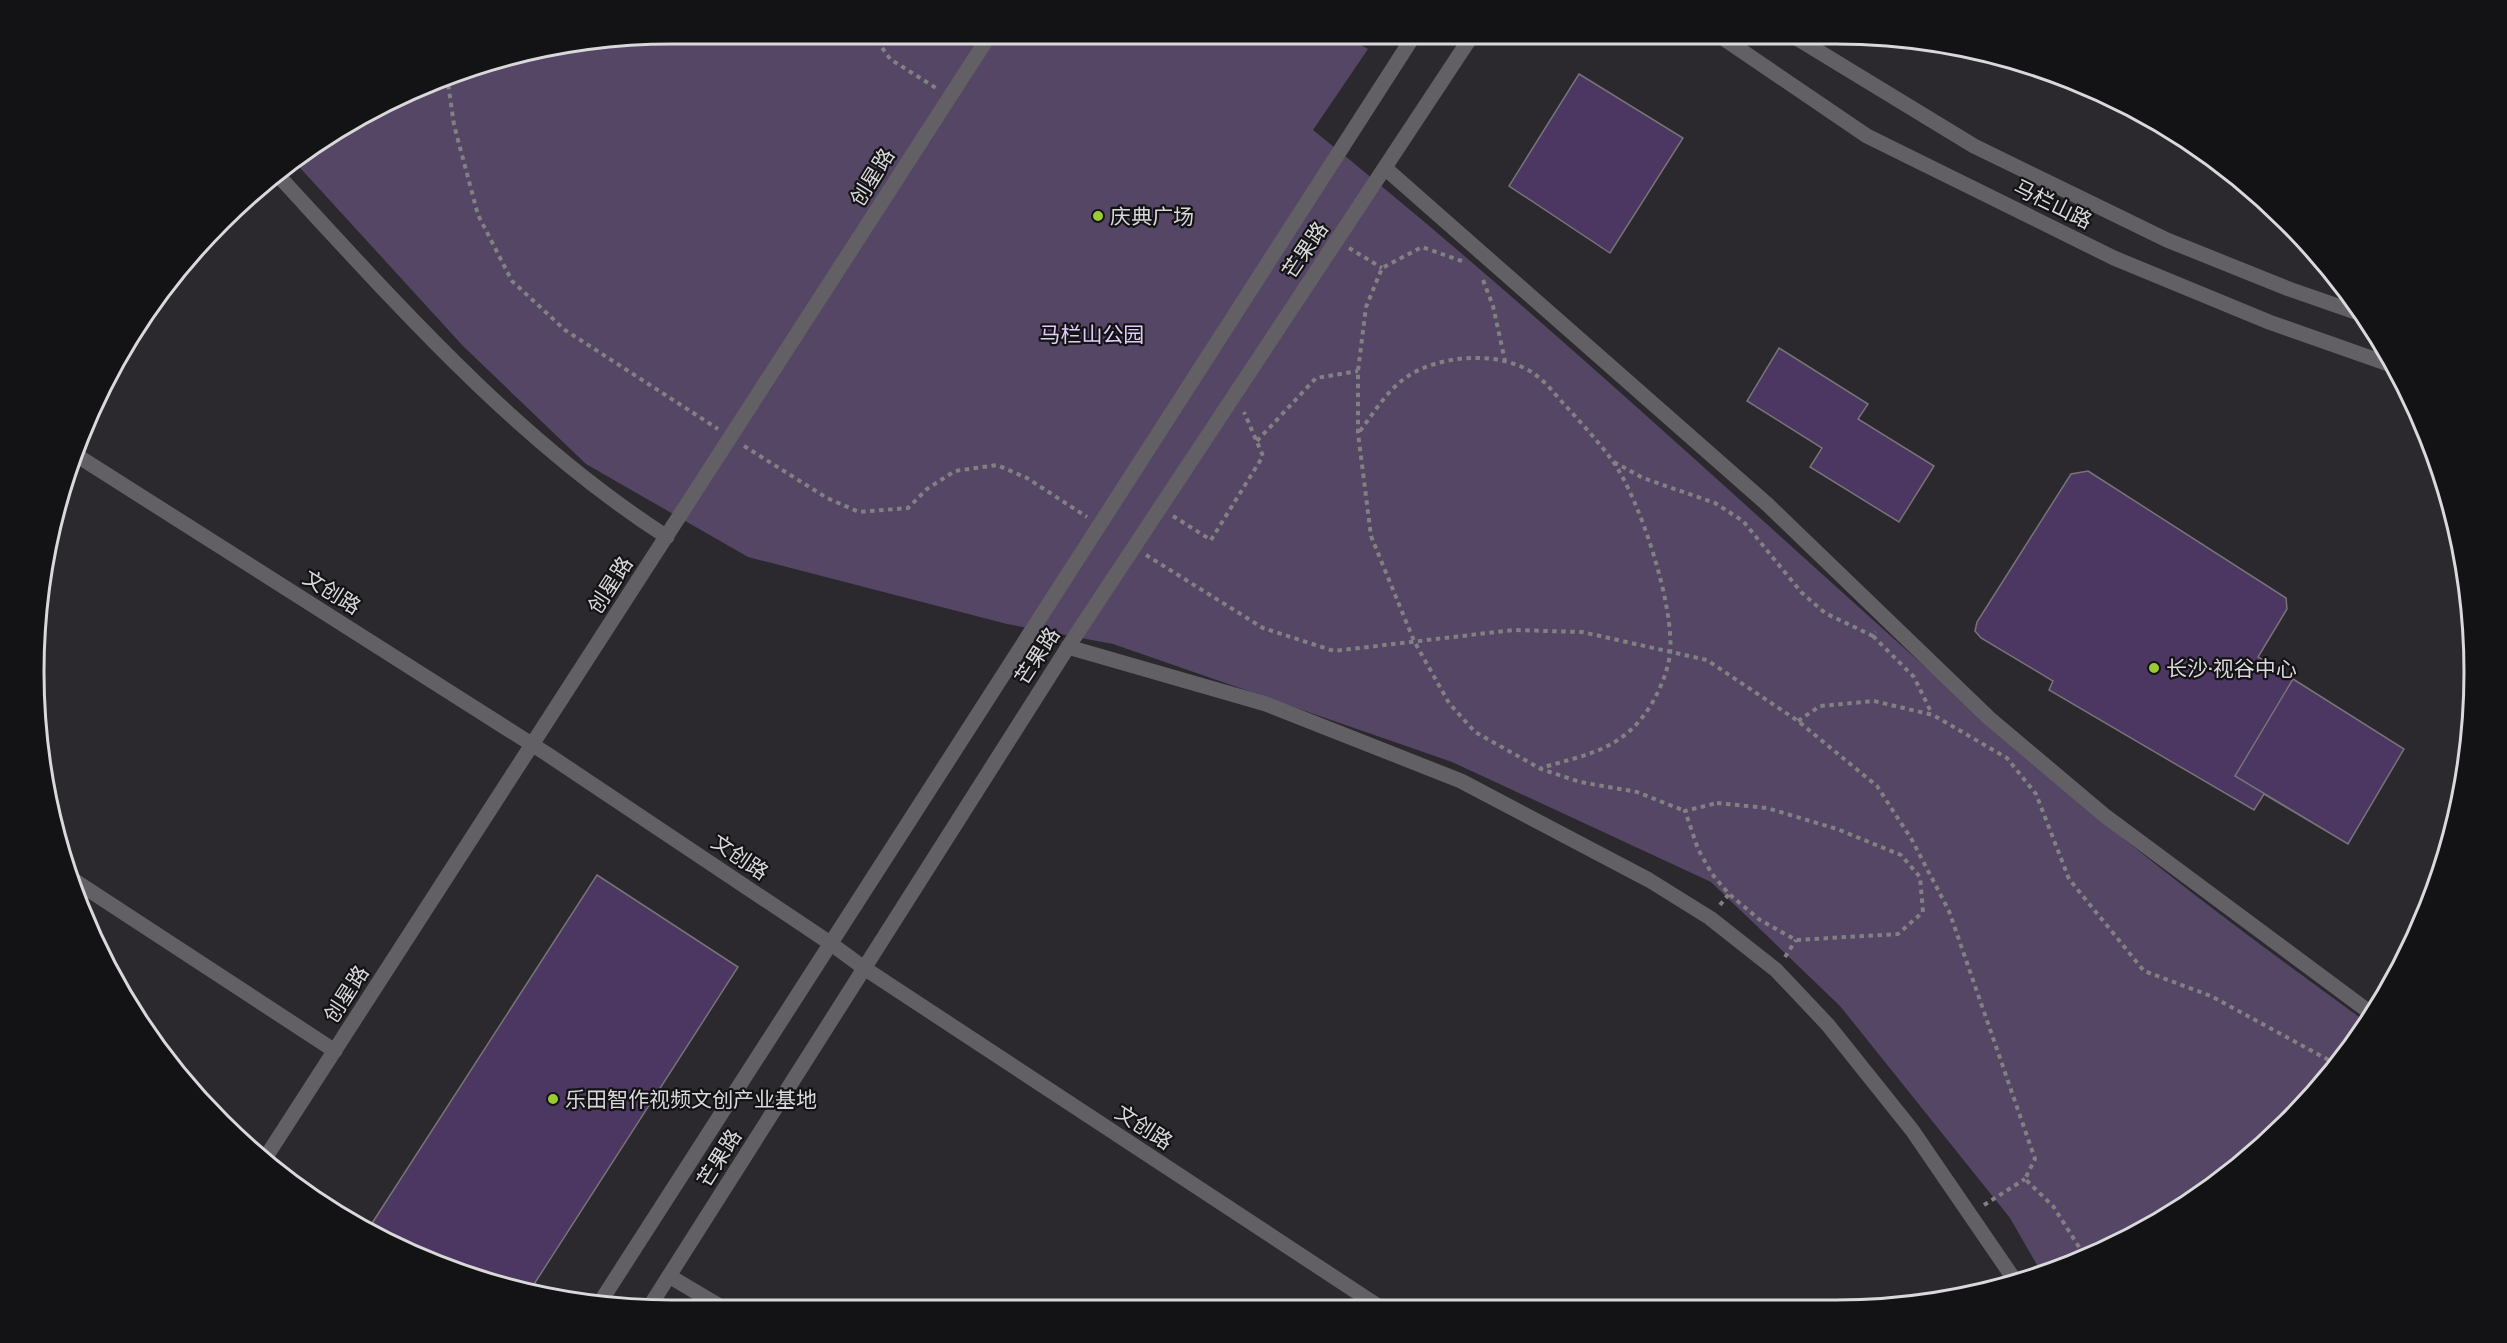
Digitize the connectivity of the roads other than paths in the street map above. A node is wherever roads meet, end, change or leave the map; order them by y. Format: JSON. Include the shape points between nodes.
{"nodes":[{"id":1,"x":984,"y":44,"type":"edge"},
{"id":2,"x":1409,"y":44,"type":"edge"},
{"id":3,"x":1466,"y":44,"type":"edge"},
{"id":4,"x":1732,"y":44,"type":"edge"},
{"id":5,"x":1806,"y":44,"type":"edge"},
{"id":6,"x":1385,"y":168,"type":"junction"},
{"id":7,"x":282,"y":179,"type":"edge"},
{"id":8,"x":2349,"y":310,"type":"edge"},
{"id":9,"x":2381,"y":361,"type":"edge"},
{"id":10,"x":81,"y":458,"type":"edge"},
{"id":11,"x":667,"y":537,"type":"junction"},
{"id":12,"x":1068,"y":647,"type":"junction"},
{"id":13,"x":531,"y":744,"type":"junction"},
{"id":14,"x":82,"y":886,"type":"edge"},
{"id":15,"x":830,"y":943,"type":"junction"},
{"id":16,"x":864,"y":968,"type":"junction"},
{"id":17,"x":2365,"y":1009,"type":"edge"},
{"id":18,"x":335,"y":1051,"type":"junction"},
{"id":19,"x":268,"y":1153,"type":"edge"},
{"id":20,"x":2011,"y":1274,"type":"edge"},
{"id":21,"x":669,"y":1276,"type":"junction"},
{"id":22,"x":604,"y":1295,"type":"edge"},
{"id":23,"x":654,"y":1299,"type":"edge"},
{"id":24,"x":710,"y":1300,"type":"edge"},
{"id":25,"x":1366,"y":1300,"type":"edge"}],
"edges":[{"from":1,"to":11,"type":"street","name":"创星路"},
{"from":2,"to":15,"type":"street","name":"芒果路"},
{"from":3,"to":6,"type":"street","name":"芒果路"},
{"from":4,"to":9,"type":"street","name":"马栏山路","via":[[1867,136],[2114,258],[2269,322]]},
{"from":5,"to":8,"type":"street","name":"马栏山路","via":[[1974,146],[2167,240]]},
{"from":6,"to":12,"type":"street","name":"芒果路"},
{"from":6,"to":17,"type":"street","via":[[1768,505],[1989,718],[2104,815]]},
{"from":7,"to":11,"type":"street","via":[[399,307],[473,379],[573,470],[614,503]]},
{"from":10,"to":13,"type":"street","name":"文创路"},
{"from":11,"to":13,"type":"street","name":"创星路"},
{"from":12,"to":16,"type":"street","name":"芒果路"},
{"from":12,"to":20,"type":"street","via":[[1266,704],[1461,782],[1552,827],[1710,918],[1776,970],[1821,1017],[1912,1130]]},
{"from":13,"to":15,"type":"street","name":"文创路"},
{"from":13,"to":18,"type":"street","name":"创星路"},
{"from":14,"to":18,"type":"street"},
{"from":15,"to":16,"type":"street","name":"文创路"},
{"from":15,"to":22,"type":"street","name":"芒果路"},
{"from":16,"to":21,"type":"street","name":"芒果路"},
{"from":16,"to":25,"type":"street","name":"文创路"},
{"from":18,"to":19,"type":"street","name":"创星路"},
{"from":21,"to":23,"type":"street","name":"芒果路"},
{"from":21,"to":24,"type":"street"}]}
